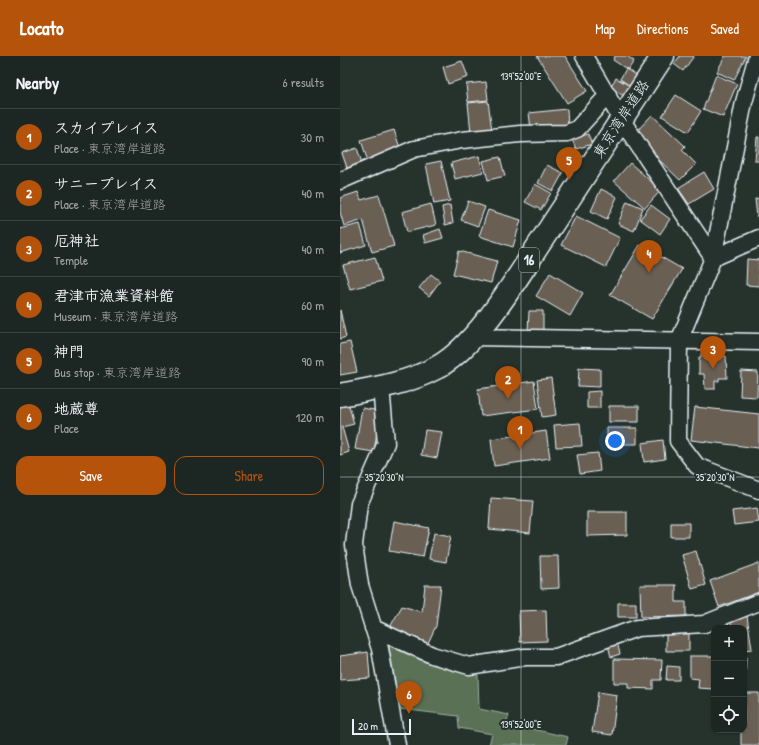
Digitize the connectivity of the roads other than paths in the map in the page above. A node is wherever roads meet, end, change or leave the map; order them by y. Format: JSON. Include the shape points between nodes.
{"nodes":[{"id":1,"x":584,"y":56,"type":"edge"},
{"id":2,"x":663,"y":56,"type":"edge"},
{"id":3,"x":757,"y":56,"type":"edge"},
{"id":4,"x":608,"y":95,"type":"junction"},
{"id":5,"x":621,"y":119,"type":"junction"},
{"id":6,"x":340,"y":181,"type":"edge"},
{"id":7,"x":759,"y":238,"type":"edge"},
{"id":8,"x":713,"y":258,"type":"junction"},
{"id":9,"x":472,"y":337,"type":"junction"},
{"id":10,"x":679,"y":341,"type":"junction"},
{"id":11,"x":759,"y":342,"type":"edge"},
{"id":12,"x":381,"y":387,"type":"junction"},
{"id":13,"x":340,"y":396,"type":"edge"},
{"id":14,"x":759,"y":490,"type":"edge"},
{"id":15,"x":759,"y":602,"type":"edge"},
{"id":16,"x":373,"y":628,"type":"junction"},
{"id":17,"x":397,"y":745,"type":"edge"}],
"edges":[{"from":1,"to":4,"type":"street"},
{"from":2,"to":5,"type":"highway","name":"東京湾岸道路","number":"16"},
{"from":3,"to":8,"type":"street","via":[[744,102]]},
{"from":4,"to":5,"type":"street"},
{"from":4,"to":6,"type":"street","via":[[577,129],[567,133],[469,139],[414,149]]},
{"from":5,"to":8,"type":"street"},
{"from":5,"to":9,"type":"highway","name":"東京湾岸道路","number":"16","via":[[519,274]]},
{"from":7,"to":8,"type":"street"},
{"from":8,"to":10,"type":"street"},
{"from":9,"to":10,"type":"street"},
{"from":9,"to":12,"type":"highway","name":"東京湾岸道路","number":"16","via":[[437,368],[410,380]]},
{"from":10,"to":11,"type":"street"},
{"from":10,"to":14,"type":"street","via":[[678,441],[697,466]]},
{"from":12,"to":13,"type":"highway","name":"東京湾岸道路","number":"16"},
{"from":12,"to":16,"type":"street","via":[[386,443],[359,504],[354,545],[360,585]]},
{"from":15,"to":16,"type":"street","via":[[704,624],[637,628],[556,657],[525,657],[469,666],[432,655]]},
{"from":16,"to":17,"type":"street","via":[[380,649]]}]}
